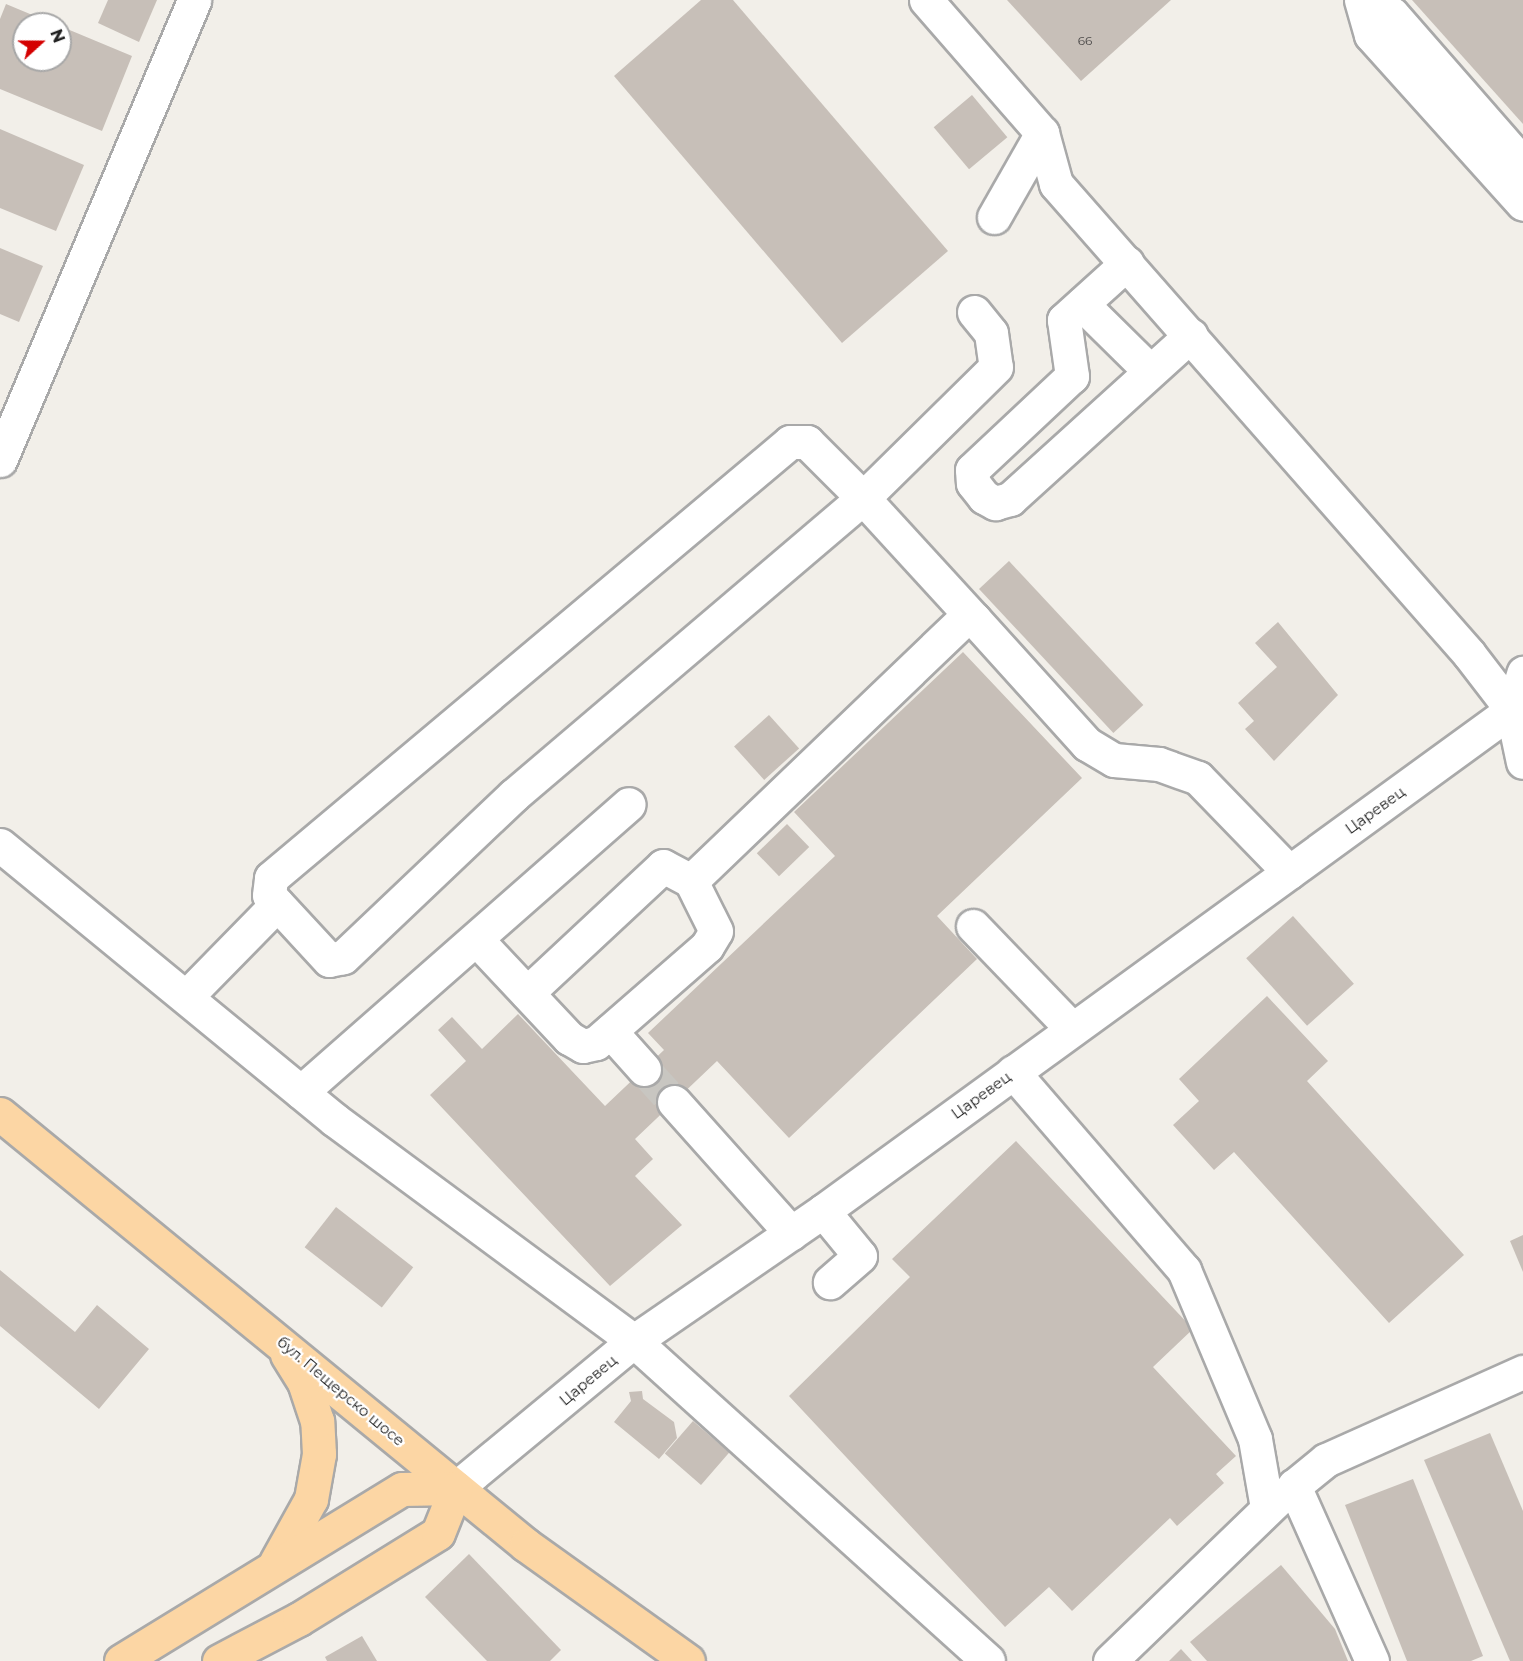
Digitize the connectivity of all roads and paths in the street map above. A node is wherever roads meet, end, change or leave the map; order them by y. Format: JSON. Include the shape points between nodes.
{"nodes":[{"id":1,"x":194,"y":0,"type":"edge"},
{"id":2,"x":926,"y":0,"type":"edge"},
{"id":3,"x":1362,"y":0,"type":"edge"},
{"id":4,"x":1042,"y":133,"type":"junction"},
{"id":5,"x":1523,"y":164,"type":"edge"},
{"id":6,"x":1523,"y":204,"type":"edge"},
{"id":7,"x":994,"y":217,"type":"dead end"},
{"id":8,"x":1127,"y":263,"type":"junction"},
{"id":9,"x":1082,"y":304,"type":"junction"},
{"id":10,"x":974,"y":312,"type":"dead end"},
{"id":11,"x":1191,"y":335,"type":"junction"},
{"id":12,"x":1150,"y":371,"type":"junction"},
{"id":13,"x":0,"y":460,"type":"edge"},
{"id":14,"x":863,"y":498,"type":"junction"},
{"id":15,"x":974,"y":619,"type":"junction"},
{"id":16,"x":1523,"y":673,"type":"edge"},
{"id":17,"x":1518,"y":709,"type":"edge"},
{"id":18,"x":1523,"y":762,"type":"edge"},
{"id":19,"x":628,"y":804,"type":"dead end"},
{"id":20,"x":0,"y":845,"type":"edge"},
{"id":21,"x":1289,"y":872,"type":"junction"},
{"id":22,"x":692,"y":881,"type":"junction"},
{"id":23,"x":277,"y":904,"type":"junction"},
{"id":24,"x":973,"y":926,"type":"dead end"},
{"id":25,"x":476,"y":939,"type":"junction"},
{"id":26,"x":527,"y":993,"type":"junction"},
{"id":27,"x":186,"y":997,"type":"junction"},
{"id":28,"x":1072,"y":1029,"type":"junction"},
{"id":29,"x":610,"y":1031,"type":"junction"},
{"id":30,"x":644,"y":1069,"type":"tunnel mouth"},
{"id":31,"x":1013,"y":1072,"type":"junction"},
{"id":32,"x":301,"y":1092,"type":"junction"},
{"id":33,"x":674,"y":1102,"type":"tunnel mouth"},
{"id":34,"x":0,"y":1114,"type":"edge"},
{"id":35,"x":823,"y":1211,"type":"junction"},
{"id":36,"x":791,"y":1233,"type":"junction"},
{"id":37,"x":830,"y":1282,"type":"dead end"},
{"id":38,"x":276,"y":1338,"type":"junction"},
{"id":39,"x":634,"y":1341,"type":"junction"},
{"id":40,"x":1523,"y":1372,"type":"edge"},
{"id":41,"x":1294,"y":1486,"type":"junction"},
{"id":42,"x":456,"y":1488,"type":"junction"},
{"id":43,"x":1267,"y":1508,"type":"junction"},
{"id":44,"x":272,"y":1569,"type":"junction"},
{"id":45,"x":122,"y":1661,"type":"edge"},
{"id":46,"x":219,"y":1661,"type":"edge"},
{"id":47,"x":688,"y":1661,"type":"edge"},
{"id":48,"x":988,"y":1661,"type":"edge"},
{"id":49,"x":1110,"y":1661,"type":"edge"},
{"id":50,"x":1372,"y":1661,"type":"edge"}],
"edges":[{"from":1,"to":13,"type":"street"},
{"from":2,"to":4,"type":"street"},
{"from":3,"to":5,"type":"street","via":[[1392,14]]},
{"from":3,"to":6,"type":"street","via":[[1371,35]]},
{"from":4,"to":7,"type":"street"},
{"from":4,"to":8,"type":"street","via":[[1056,184]]},
{"from":8,"to":9,"type":"street"},
{"from":8,"to":11,"type":"street"},
{"from":9,"to":12,"type":"street"},
{"from":9,"to":12,"type":"street","via":[[1064,320],[1062,329],[1072,376],[972,470],[973,483],[984,497],[995,503],[1011,499]]},
{"from":10,"to":14,"type":"street","via":[[991,333],[996,367]]},
{"from":11,"to":12,"type":"street"},
{"from":11,"to":17,"type":"street"},
{"from":14,"to":15,"type":"street"},
{"from":14,"to":23,"type":"street","via":[[514,795],[343,957],[329,960]]},
{"from":14,"to":23,"type":"street","via":[[807,442],[779,448],[290,857],[271,878],[269,895]]},
{"from":15,"to":21,"type":"street","via":[[1087,744],[1113,760],[1159,764],[1198,778]]},
{"from":15,"to":22,"type":"street","via":[[959,621]]},
{"from":16,"to":17,"type":"street"},
{"from":17,"to":18,"type":"street"},
{"from":17,"to":21,"type":"street","name":"Царевец"},
{"from":19,"to":25,"type":"street"},
{"from":20,"to":27,"type":"street"},
{"from":21,"to":28,"type":"street","name":"Царевец"},
{"from":22,"to":26,"type":"street","via":[[663,866]]},
{"from":22,"to":29,"type":"street","via":[[716,931],[707,946]]},
{"from":23,"to":27,"type":"street"},
{"from":24,"to":28,"type":"street"},
{"from":25,"to":26,"type":"street"},
{"from":25,"to":32,"type":"street"},
{"from":26,"to":29,"type":"street","via":[[583,1046]]},
{"from":27,"to":32,"type":"street"},
{"from":28,"to":31,"type":"street","name":"Царевец"},
{"from":29,"to":30,"type":"street"},
{"from":31,"to":35,"type":"street","name":"Царевец"},
{"from":31,"to":43,"type":"street","via":[[1184,1270],[1255,1439]]},
{"from":32,"to":39,"type":"street"},
{"from":33,"to":36,"type":"street"},
{"from":34,"to":38,"type":"main road","name":"бул. Пещерско шосе"},
{"from":35,"to":36,"type":"street","name":"Царевец"},
{"from":35,"to":37,"type":"street","via":[[860,1256]]},
{"from":36,"to":39,"type":"street","name":"Царевец"},
{"from":38,"to":42,"type":"main road","name":"бул. Пещерско шосе"},
{"from":38,"to":44,"type":"main road","via":[[304,1382],[317,1421],[319,1454],[311,1499]]},
{"from":39,"to":42,"type":"street","name":"Царевец"},
{"from":39,"to":48,"type":"street"},
{"from":40,"to":41,"type":"street","via":[[1326,1460]]},
{"from":41,"to":43,"type":"street"},
{"from":41,"to":50,"type":"street"},
{"from":42,"to":44,"type":"main road","via":[[402,1489]]},
{"from":42,"to":46,"type":"main road","name":"Царевец","via":[[438,1533],[299,1619]]},
{"from":42,"to":47,"type":"main road","name":"бул. Пещерско шосе","via":[[526,1545]]},
{"from":43,"to":49,"type":"street"},
{"from":44,"to":45,"type":"main road"}]}
